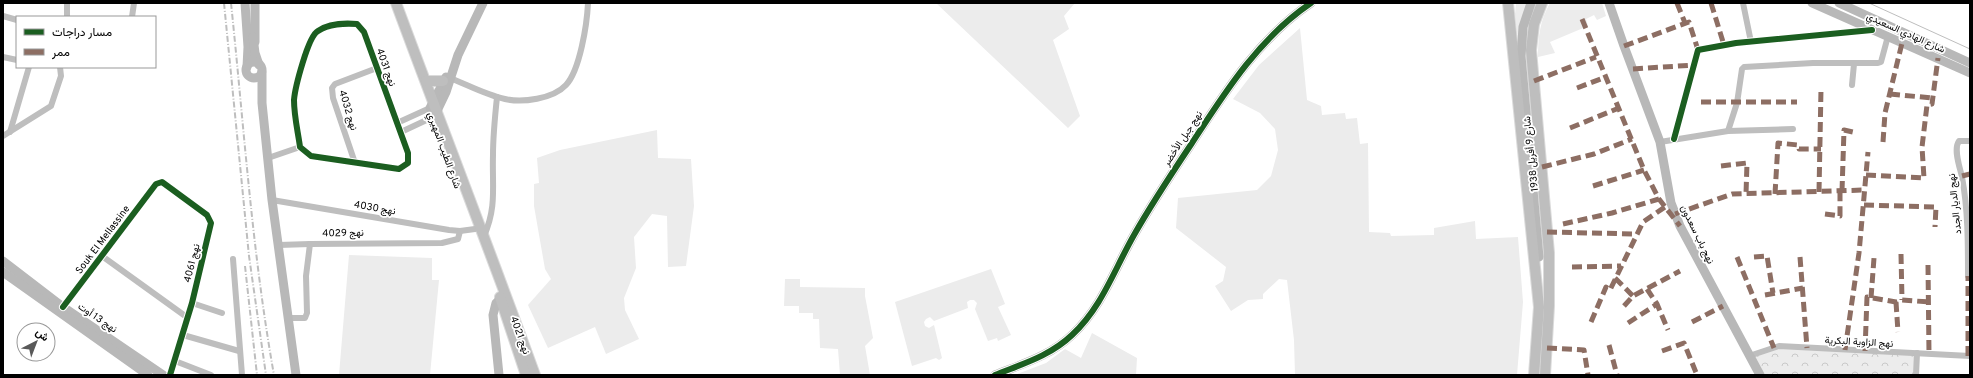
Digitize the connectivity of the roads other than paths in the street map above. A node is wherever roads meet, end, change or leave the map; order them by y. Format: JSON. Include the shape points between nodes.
{"nodes":[{"id":1,"x":67,"y":3,"type":"edge"},
{"id":2,"x":134,"y":3,"type":"edge"},
{"id":3,"x":239,"y":3,"type":"edge"},
{"id":4,"x":245,"y":3,"type":"edge"},
{"id":5,"x":250,"y":3,"type":"edge"},
{"id":6,"x":255,"y":3,"type":"edge"},
{"id":7,"x":389,"y":3,"type":"edge"},
{"id":8,"x":396,"y":3,"type":"edge"},
{"id":9,"x":483,"y":3,"type":"edge"},
{"id":10,"x":588,"y":3,"type":"edge"},
{"id":11,"x":1311,"y":3,"type":"edge"},
{"id":12,"x":1508,"y":3,"type":"edge"},
{"id":13,"x":1531,"y":3,"type":"edge"},
{"id":14,"x":1536,"y":3,"type":"edge"},
{"id":15,"x":1542,"y":3,"type":"edge"},
{"id":16,"x":1743,"y":3,"type":"edge"},
{"id":17,"x":1812,"y":3,"type":"edge"},
{"id":18,"x":1839,"y":3,"type":"edge"},
{"id":19,"x":1610,"y":4,"type":"edge"},
{"id":20,"x":3,"y":16,"type":"edge"},
{"id":21,"x":67,"y":16,"type":"edge"},
{"id":22,"x":132,"y":16,"type":"edge"},
{"id":23,"x":16,"y":20,"type":"edge"},
{"id":24,"x":1872,"y":30,"type":"junction"},
{"id":25,"x":1888,"y":36,"type":"junction"},
{"id":26,"x":1751,"y":42,"type":"junction"},
{"id":27,"x":252,"y":50,"type":"junction"},
{"id":28,"x":3,"y":57,"type":"edge"},
{"id":29,"x":16,"y":60,"type":"edge"},
{"id":30,"x":1970,"y":63,"type":"edge"},
{"id":31,"x":1854,"y":64,"type":"junction"},
{"id":32,"x":29,"y":68,"type":"edge"},
{"id":33,"x":60,"y":68,"type":"edge"},
{"id":34,"x":260,"y":68,"type":"junction"},
{"id":35,"x":376,"y":68,"type":"junction"},
{"id":36,"x":248,"y":71,"type":"junction"},
{"id":37,"x":1970,"y":73,"type":"edge"},
{"id":38,"x":447,"y":79,"type":"junction"},
{"id":39,"x":426,"y":81,"type":"junction"},
{"id":40,"x":1852,"y":85,"type":"dead end"},
{"id":41,"x":496,"y":97,"type":"junction"},
{"id":42,"x":262,"y":103,"type":"junction"},
{"id":43,"x":433,"y":109,"type":"junction"},
{"id":44,"x":397,"y":123,"type":"junction"},
{"id":45,"x":1793,"y":129,"type":"dead end"},
{"id":46,"x":1728,"y":131,"type":"junction"},
{"id":47,"x":10,"y":132,"type":"junction"},
{"id":48,"x":401,"y":132,"type":"junction"},
{"id":49,"x":3,"y":136,"type":"edge"},
{"id":50,"x":1674,"y":139,"type":"junction"},
{"id":51,"x":1970,"y":141,"type":"edge"},
{"id":52,"x":1660,"y":142,"type":"junction"},
{"id":53,"x":300,"y":147,"type":"junction"},
{"id":54,"x":268,"y":158,"type":"junction"},
{"id":55,"x":355,"y":163,"type":"junction"},
{"id":56,"x":157,"y":183,"type":"joint"},
{"id":57,"x":272,"y":200,"type":"junction"},
{"id":58,"x":1968,"y":218,"type":"edge"},
{"id":59,"x":475,"y":229,"type":"junction"},
{"id":60,"x":460,"y":231,"type":"junction"},
{"id":61,"x":484,"y":236,"type":"junction"},
{"id":62,"x":279,"y":244,"type":"junction"},
{"id":63,"x":310,"y":244,"type":"junction"},
{"id":64,"x":102,"y":256,"type":"junction"},
{"id":65,"x":232,"y":258,"type":"dead end"},
{"id":66,"x":3,"y":261,"type":"edge"},
{"id":67,"x":3,"y":272,"type":"edge"},
{"id":68,"x":1968,"y":276,"type":"dead end"},
{"id":69,"x":503,"y":296,"type":"junction"},
{"id":70,"x":192,"y":303,"type":"junction"},
{"id":71,"x":1544,"y":306,"type":"junction"},
{"id":72,"x":63,"y":307,"type":"junction"},
{"id":73,"x":222,"y":313,"type":"dead end"},
{"id":74,"x":188,"y":318,"type":"junction"},
{"id":75,"x":289,"y":318,"type":"junction"},
{"id":76,"x":183,"y":335,"type":"junction"},
{"id":77,"x":240,"y":351,"type":"junction"},
{"id":78,"x":1917,"y":353,"type":"junction"},
{"id":79,"x":1749,"y":356,"type":"junction"},
{"id":80,"x":1970,"y":356,"type":"edge"},
{"id":81,"x":175,"y":361,"type":"junction"},
{"id":82,"x":1546,"y":374,"type":"edge"},
{"id":83,"x":148,"y":375,"type":"edge"},
{"id":84,"x":163,"y":375,"type":"edge"},
{"id":85,"x":170,"y":375,"type":"edge"},
{"id":86,"x":211,"y":375,"type":"edge"},
{"id":87,"x":242,"y":375,"type":"edge"},
{"id":88,"x":296,"y":375,"type":"edge"},
{"id":89,"x":499,"y":375,"type":"edge"},
{"id":90,"x":526,"y":375,"type":"edge"},
{"id":91,"x":536,"y":375,"type":"edge"},
{"id":92,"x":995,"y":375,"type":"edge"},
{"id":93,"x":1534,"y":375,"type":"edge"},
{"id":94,"x":1760,"y":375,"type":"edge"},
{"id":95,"x":1916,"y":375,"type":"edge"}],
"edges":[{"from":1,"to":21,"type":"street"},
{"from":2,"to":22,"type":"street"},
{"from":3,"to":27,"type":"main road"},
{"from":4,"to":27,"type":"main road"},
{"from":5,"to":27,"type":"main road"},
{"from":6,"to":27,"type":"main road"},
{"from":7,"to":43,"type":"main road","name":"شارع الطيب المهيري"},
{"from":8,"to":39,"type":"main road","name":"شارع الطيب المهيري"},
{"from":9,"to":38,"type":"main road"},
{"from":10,"to":41,"type":"street","via":[[588,20],[583,41],[573,74],[566,86],[550,94],[526,100]]},
{"from":11,"to":92,"type":"main road","name":"نهج جبل الأخضر","via":[[1252,56],[1213,110],[1149,207],[1098,305],[1072,336],[1046,355]]},
{"from":12,"to":71,"type":"main road","name":"شارع 9 أفريل 1938"},
{"from":13,"to":71,"type":"main road","name":"شارع 9 أفريل 1938","via":[[1523,27],[1522,84]]},
{"from":14,"to":71,"type":"main road","name":"شارع 9 أفريل 1938","via":[[1528,25],[1526,52]]},
{"from":15,"to":71,"type":"main road","name":"شارع 9 أفريل 1938","via":[[1534,24],[1531,50],[1548,246]]},
{"from":16,"to":26,"type":"street"},
{"from":17,"to":24,"type":"main road","name":"شارع الهادي السعيدي"},
{"from":18,"to":30,"type":"main road","name":"شارع الهادي السعيدي"},
{"from":19,"to":52,"type":"main road","name":"نهج باب سعدون"},
{"from":20,"to":23,"type":"street"},
{"from":24,"to":25,"type":"main road","name":"شارع الهادي السعيدي"},
{"from":24,"to":26,"type":"street"},
{"from":25,"to":31,"type":"street","via":[[1881,62]]},
{"from":25,"to":37,"type":"main road","name":"شارع الهادي السعيدي"},
{"from":26,"to":50,"type":"street","via":[[1698,50]]},
{"from":27,"to":34,"type":"main road"},
{"from":27,"to":36,"type":"main road"},
{"from":28,"to":29,"type":"street"},
{"from":31,"to":40,"type":"street"},
{"from":31,"to":46,"type":"street","via":[[1813,63],[1744,67]]},
{"from":32,"to":47,"type":"street"},
{"from":33,"to":47,"type":"street","via":[[61,76],[51,106]]},
{"from":34,"to":36,"type":"main road","via":[[252,63]]},
{"from":34,"to":36,"type":"main road","via":[[259,76],[255,78]]},
{"from":34,"to":42,"type":"main road"},
{"from":35,"to":44,"type":"street","name":"نهج 4031"},
{"from":35,"to":53,"type":"street","name":"نهج 4031","via":[[364,32],[357,24],[334,25],[314,34],[295,90]]},
{"from":35,"to":55,"type":"street","name":"نهج 4032","via":[[335,84],[332,88]]},
{"from":36,"to":42,"type":"main road"},
{"from":38,"to":39,"type":"main road"},
{"from":38,"to":41,"type":"street"},
{"from":38,"to":43,"type":"main road"},
{"from":39,"to":43,"type":"main road","name":"شارع الطيب المهيري"},
{"from":41,"to":61,"type":"street","via":[[493,209]]},
{"from":42,"to":54,"type":"main road"},
{"from":43,"to":44,"type":"street"},
{"from":43,"to":48,"type":"street"},
{"from":43,"to":59,"type":"main road","name":"شارع الطيب المهيري"},
{"from":43,"to":61,"type":"main road","name":"شارع الطيب المهيري"},
{"from":44,"to":48,"type":"street","name":"نهج 4031"},
{"from":45,"to":46,"type":"street"},
{"from":46,"to":50,"type":"street"},
{"from":47,"to":49,"type":"street"},
{"from":48,"to":55,"type":"street","name":"نهج 4031","via":[[409,158],[408,163],[402,168],[388,169]]},
{"from":50,"to":52,"type":"street"},
{"from":51,"to":58,"type":"street","name":"نهج الديار الجدد","via":[[1959,141],[1956,148]]},
{"from":52,"to":79,"type":"main road","name":"نهج باب سعدون","via":[[1671,203],[1680,226]]},
{"from":53,"to":54,"type":"street"},
{"from":53,"to":55,"type":"street","name":"نهج 4031","via":[[311,156]]},
{"from":54,"to":57,"type":"main road"},
{"from":56,"to":64,"type":"street","name":"Souk El Mellassine"},
{"from":56,"to":70,"type":"street","name":"نهج 4061","via":[[162,182],[210,219],[210,230]]},
{"from":57,"to":60,"type":"street","name":"نهج 4030"},
{"from":57,"to":62,"type":"main road"},
{"from":58,"to":68,"type":"street","name":"نهج الديار الجدد"},
{"from":59,"to":60,"type":"street","name":"نهج 4030"},
{"from":59,"to":69,"type":"main road","name":"شارع الطيب المهيري"},
{"from":60,"to":63,"type":"street","name":"نهج 4029","via":[[458,239],[442,242]]},
{"from":61,"to":69,"type":"main road","name":"شارع الطيب المهيري"},
{"from":62,"to":63,"type":"street"},
{"from":62,"to":75,"type":"main road"},
{"from":63,"to":75,"type":"street","name":"نهج 4029","via":[[306,276],[307,314],[305,318]]},
{"from":64,"to":72,"type":"street","name":"Souk El Mellassine"},
{"from":64,"to":74,"type":"street"},
{"from":65,"to":77,"type":"street"},
{"from":66,"to":72,"type":"main road","name":"نهج 13 أوت"},
{"from":67,"to":83,"type":"main road","name":"نهج 13 أوت"},
{"from":69,"to":89,"type":"main road","via":[[496,303],[494,315]]},
{"from":69,"to":90,"type":"main road","name":"نهج 4021"},
{"from":69,"to":91,"type":"main road","name":"نهج 4021"},
{"from":70,"to":73,"type":"street"},
{"from":70,"to":74,"type":"street","name":"نهج 4061"},
{"from":71,"to":82,"type":"main road","name":"شارع 9 أفريل 1938"},
{"from":71,"to":93,"type":"main road","name":"شارع 9 أفريل 1938"},
{"from":72,"to":84,"type":"main road","name":"نهج 13 أوت"},
{"from":74,"to":76,"type":"street","name":"نهج 4061"},
{"from":75,"to":88,"type":"main road"},
{"from":76,"to":77,"type":"street"},
{"from":76,"to":81,"type":"street","name":"نهج 4061"},
{"from":77,"to":87,"type":"street"},
{"from":78,"to":79,"type":"street","name":"نهج الزاوية البكرية","via":[[1779,346]]},
{"from":78,"to":80,"type":"street","name":"نهج الزاوية البكرية"},
{"from":78,"to":95,"type":"street"},
{"from":79,"to":94,"type":"main road","name":"نهج باب سعدون"},
{"from":81,"to":85,"type":"street","name":"نهج 4061"},
{"from":81,"to":86,"type":"street"}]}
